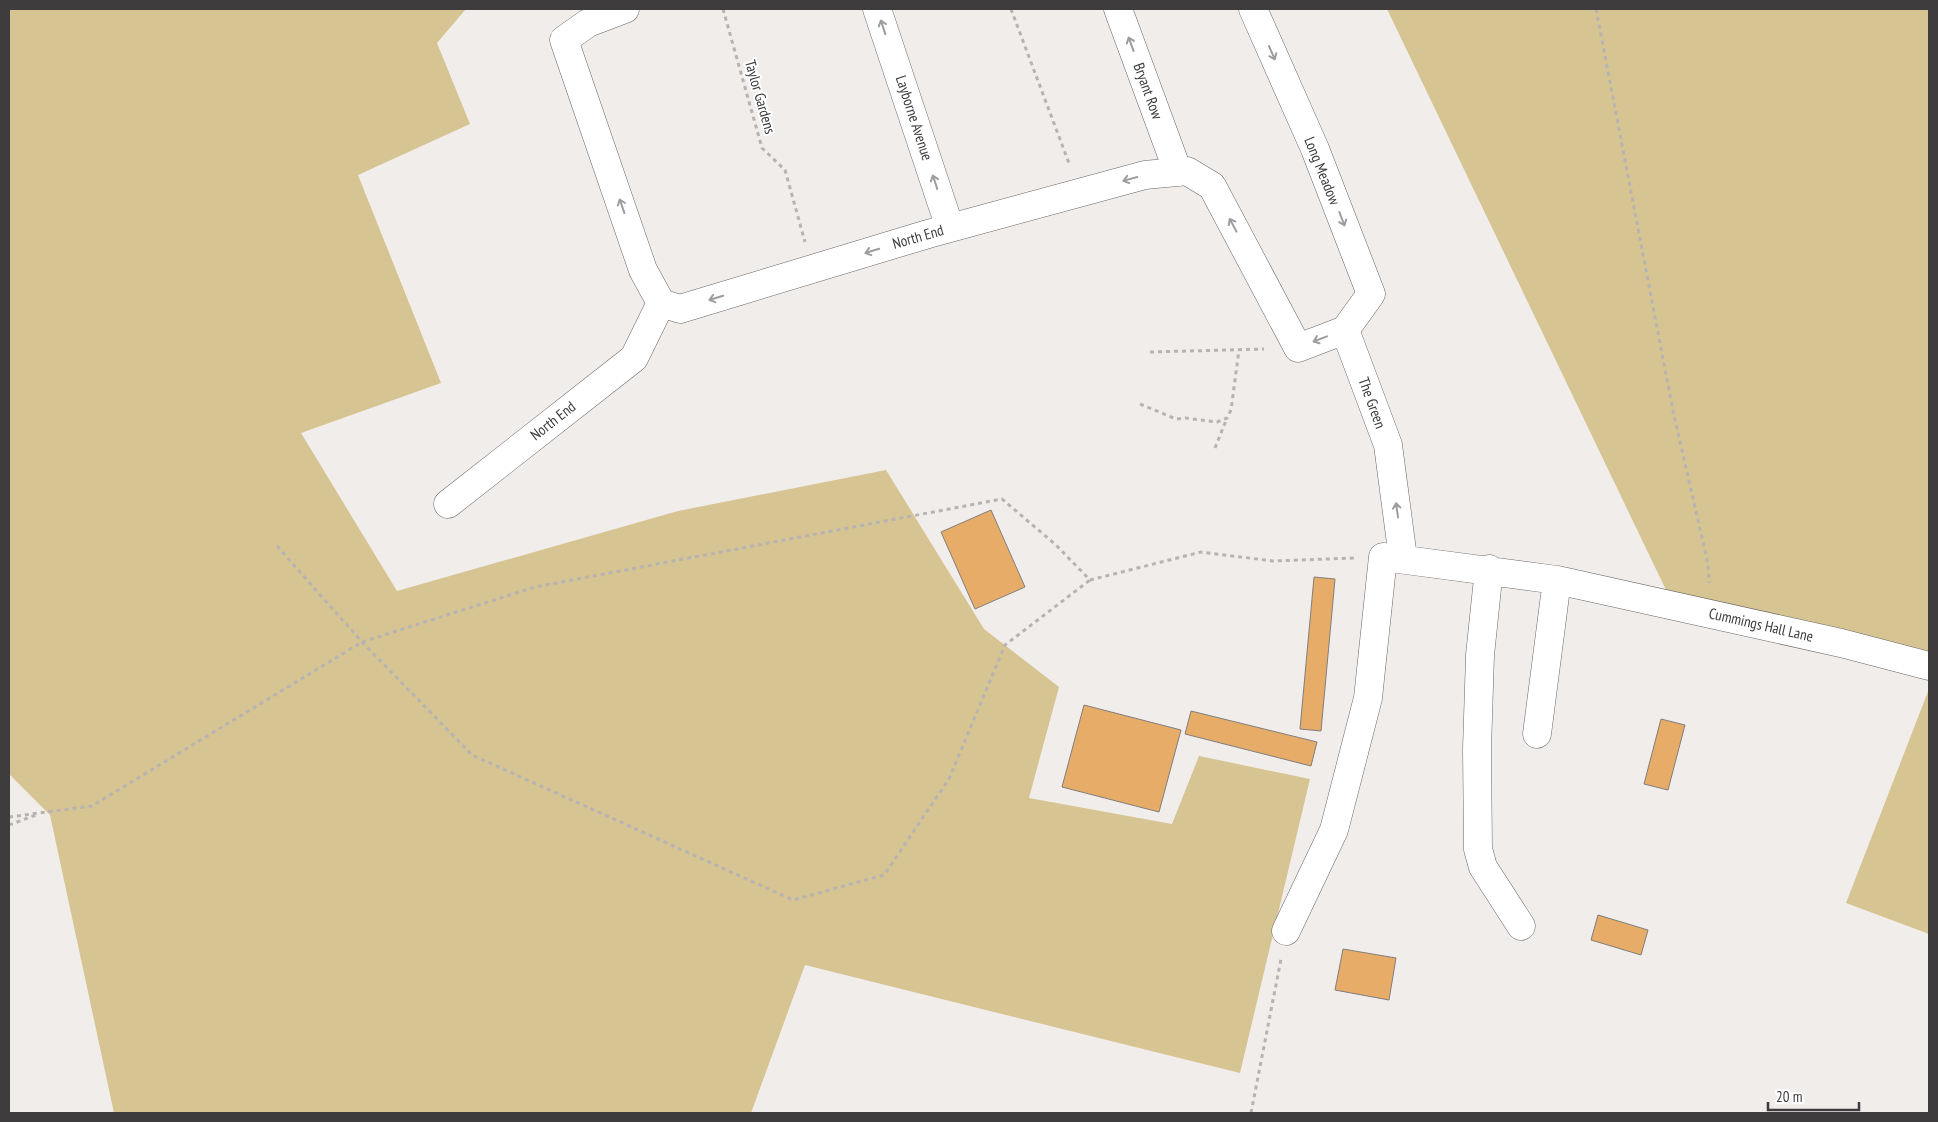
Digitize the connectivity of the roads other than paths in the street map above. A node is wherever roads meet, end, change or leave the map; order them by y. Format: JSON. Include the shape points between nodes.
{"nodes":[{"id":1,"x":625,"y":9,"type":"edge"},
{"id":2,"x":877,"y":9,"type":"edge"},
{"id":3,"x":1118,"y":9,"type":"edge"},
{"id":4,"x":1253,"y":9,"type":"edge"},
{"id":5,"x":1178,"y":172,"type":"junction"},
{"id":6,"x":950,"y":228,"type":"junction"},
{"id":7,"x":661,"y":303,"type":"junction"},
{"id":8,"x":1345,"y":330,"type":"junction"},
{"id":9,"x":448,"y":504,"type":"dead end"},
{"id":10,"x":1393,"y":557,"type":"junction"},
{"id":11,"x":1488,"y":570,"type":"junction"},
{"id":12,"x":1557,"y":580,"type":"junction"},
{"id":13,"x":1929,"y":666,"type":"edge"},
{"id":14,"x":1537,"y":734,"type":"dead end"},
{"id":15,"x":1521,"y":926,"type":"dead end"},
{"id":16,"x":1286,"y":931,"type":"road end"}],
"edges":[{"from":7,"to":1,"type":"street","one_way":true,"via":[[643,270],[564,40],[588,22]]},
{"from":6,"to":2,"type":"street","name":"Layborne Avenue","one_way":true},
{"from":5,"to":3,"type":"street","name":"Bryant Row","one_way":true},
{"from":4,"to":8,"type":"street","name":"Long Meadow","one_way":true,"via":[[1314,149],[1371,294]]},
{"from":5,"to":6,"type":"street","name":"North End","one_way":true,"via":[[1145,175]]},
{"from":8,"to":5,"type":"street","one_way":true,"via":[[1298,348],[1212,186],[1187,171]]},
{"from":6,"to":7,"type":"street","name":"North End","one_way":true,"via":[[680,309]]},
{"from":7,"to":9,"type":"street","name":"North End","via":[[634,358]]},
{"from":10,"to":8,"type":"street","name":"The Green","one_way":true,"via":[[1388,445]]},
{"from":10,"to":11,"type":"street"},
{"from":10,"to":16,"type":"street","name":"The Green","via":[[1368,698],[1337,820]]},
{"from":11,"to":12,"type":"street"},
{"from":11,"to":15,"type":"street","via":[[1480,654],[1478,848],[1484,867]]},
{"from":12,"to":13,"type":"street","name":"Cummings Hall Lane","via":[[1841,643]]},
{"from":12,"to":14,"type":"street"}]}
